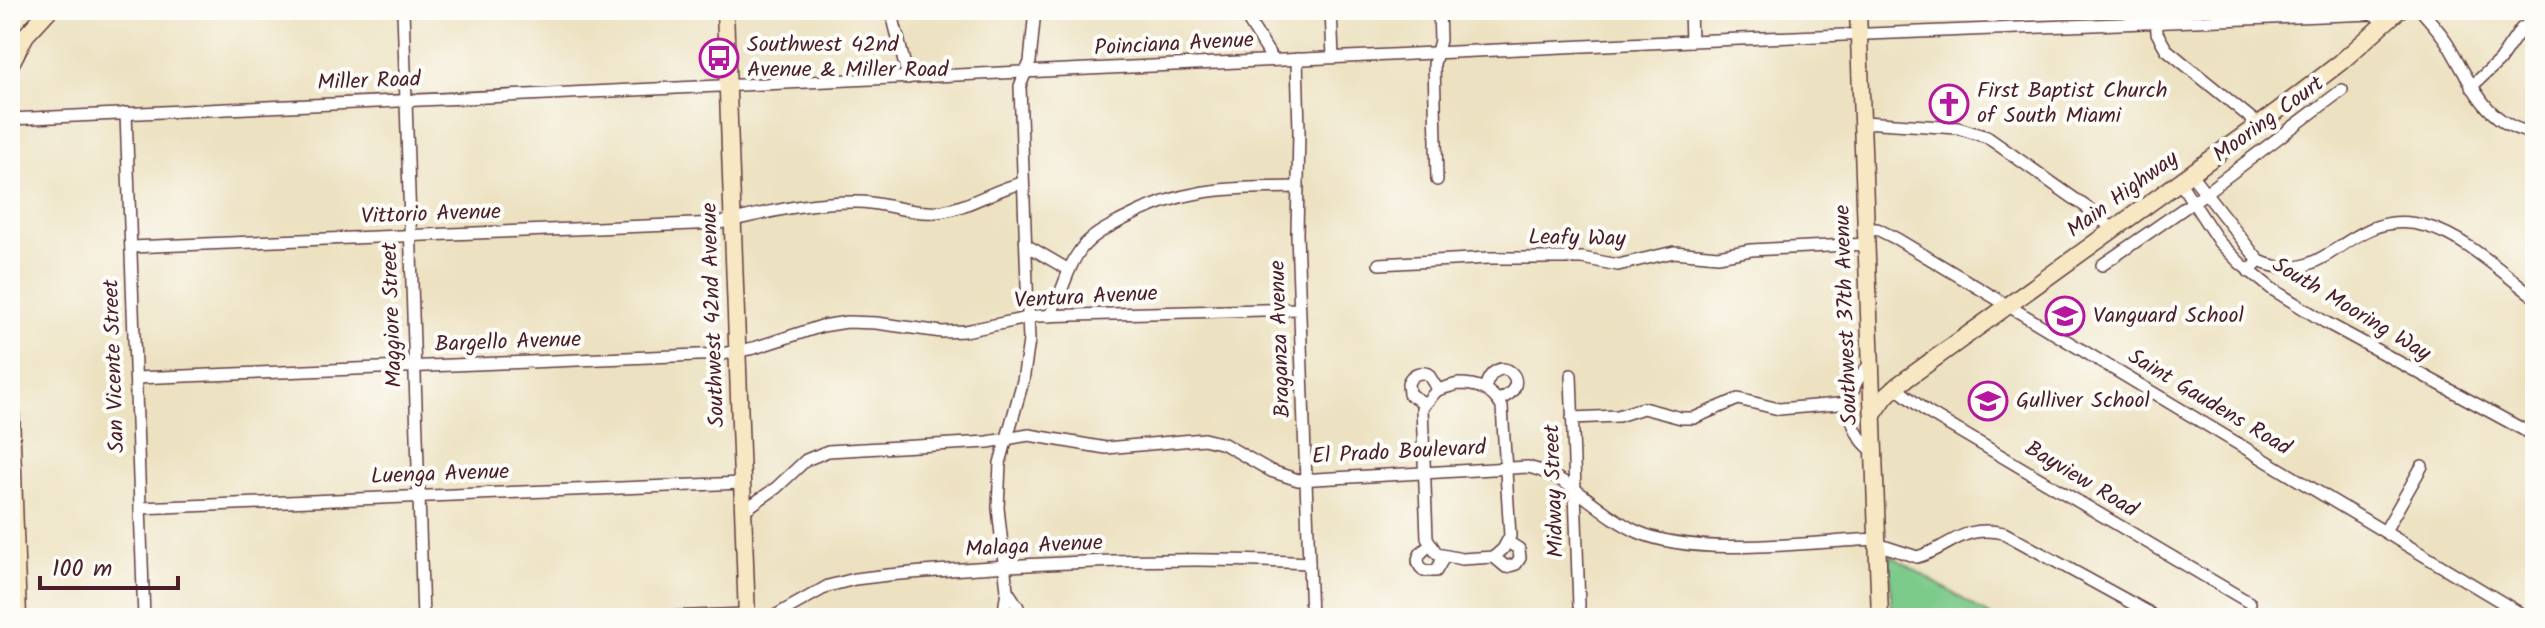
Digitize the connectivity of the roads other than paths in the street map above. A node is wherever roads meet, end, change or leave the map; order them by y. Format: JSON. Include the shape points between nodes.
{"nodes":[{"id":1,"x":49,"y":10,"type":"edge"},
{"id":2,"x":403,"y":10,"type":"edge"},
{"id":3,"x":725,"y":10,"type":"edge"},
{"id":4,"x":891,"y":10,"type":"edge"},
{"id":5,"x":1035,"y":10,"type":"edge"},
{"id":6,"x":1242,"y":10,"type":"edge"},
{"id":7,"x":1331,"y":10,"type":"edge"},
{"id":8,"x":1439,"y":10,"type":"edge"},
{"id":9,"x":1690,"y":10,"type":"edge"},
{"id":10,"x":1858,"y":10,"type":"edge"},
{"id":11,"x":2399,"y":10,"type":"edge"},
{"id":12,"x":2421,"y":10,"type":"edge"},
{"id":13,"x":2156,"y":16,"type":"edge"},
{"id":14,"x":2535,"y":20,"type":"edge"},
{"id":15,"x":2387,"y":22,"type":"junction"},
{"id":16,"x":1859,"y":34,"type":"junction"},
{"id":17,"x":1691,"y":41,"type":"junction"},
{"id":18,"x":1437,"y":53,"type":"junction"},
{"id":19,"x":1333,"y":57,"type":"junction"},
{"id":20,"x":1297,"y":59,"type":"junction"},
{"id":21,"x":1273,"y":60,"type":"junction"},
{"id":22,"x":10,"y":65,"type":"edge"},
{"id":23,"x":1026,"y":72,"type":"junction"},
{"id":24,"x":908,"y":78,"type":"junction"},
{"id":25,"x":729,"y":86,"type":"junction"},
{"id":26,"x":2471,"y":87,"type":"junction"},
{"id":27,"x":2342,"y":90,"type":"dead end"},
{"id":28,"x":406,"y":101,"type":"junction"},
{"id":29,"x":126,"y":113,"type":"junction"},
{"id":30,"x":10,"y":119,"type":"edge"},
{"id":31,"x":1863,"y":122,"type":"junction"},
{"id":32,"x":2258,"y":124,"type":"junction"},
{"id":33,"x":2535,"y":133,"type":"edge"},
{"id":34,"x":2184,"y":177,"type":"junction"},
{"id":35,"x":1437,"y":180,"type":"dead end"},
{"id":36,"x":1022,"y":183,"type":"junction"},
{"id":37,"x":1297,"y":187,"type":"junction"},
{"id":38,"x":2205,"y":192,"type":"junction"},
{"id":39,"x":2193,"y":202,"type":"junction"},
{"id":40,"x":733,"y":220,"type":"junction"},
{"id":41,"x":2113,"y":229,"type":"junction"},
{"id":42,"x":410,"y":236,"type":"junction"},
{"id":43,"x":1867,"y":237,"type":"junction"},
{"id":44,"x":1026,"y":245,"type":"junction"},
{"id":45,"x":131,"y":247,"type":"junction"},
{"id":46,"x":2259,"y":261,"type":"junction"},
{"id":47,"x":1379,"y":264,"type":"dead end"},
{"id":48,"x":2102,"y":265,"type":"dead end"},
{"id":49,"x":1069,"y":270,"type":"junction"},
{"id":50,"x":2249,"y":272,"type":"junction"},
{"id":51,"x":2535,"y":297,"type":"edge"},
{"id":52,"x":2006,"y":306,"type":"junction"},
{"id":53,"x":1299,"y":309,"type":"junction"},
{"id":54,"x":1049,"y":316,"type":"junction"},
{"id":55,"x":1029,"y":317,"type":"junction"},
{"id":56,"x":738,"y":351,"type":"junction"},
{"id":57,"x":415,"y":367,"type":"junction"},
{"id":58,"x":1871,"y":370,"type":"junction"},
{"id":59,"x":1571,"y":375,"type":"dead end"},
{"id":60,"x":136,"y":378,"type":"junction"},
{"id":61,"x":10,"y":383,"type":"edge"},
{"id":62,"x":1485,"y":388,"type":"junction"},
{"id":63,"x":1895,"y":388,"type":"junction"},
{"id":64,"x":1438,"y":390,"type":"junction"},
{"id":65,"x":1498,"y":400,"type":"junction"},
{"id":66,"x":1424,"y":403,"type":"junction"},
{"id":67,"x":1850,"y":403,"type":"junction"},
{"id":68,"x":1873,"y":415,"type":"junction"},
{"id":69,"x":1572,"y":418,"type":"junction"},
{"id":70,"x":2535,"y":436,"type":"edge"},
{"id":71,"x":1005,"y":439,"type":"junction"},
{"id":72,"x":1873,"y":451,"type":"junction"},
{"id":73,"x":2422,"y":466,"type":"dead end"},
{"id":74,"x":1505,"y":467,"type":"junction"},
{"id":75,"x":1425,"y":472,"type":"junction"},
{"id":76,"x":1306,"y":479,"type":"junction"},
{"id":77,"x":742,"y":483,"type":"junction"},
{"id":78,"x":1575,"y":488,"type":"junction"},
{"id":79,"x":419,"y":496,"type":"junction"},
{"id":80,"x":140,"y":508,"type":"junction"},
{"id":81,"x":743,"y":511,"type":"junction"},
{"id":82,"x":2385,"y":531,"type":"junction"},
{"id":83,"x":1508,"y":542,"type":"junction"},
{"id":84,"x":1876,"y":542,"type":"junction"},
{"id":85,"x":1430,"y":546,"type":"junction"},
{"id":86,"x":1444,"y":557,"type":"junction"},
{"id":87,"x":1494,"y":557,"type":"junction"},
{"id":88,"x":1309,"y":563,"type":"junction"},
{"id":89,"x":1006,"y":568,"type":"junction"},
{"id":90,"x":1007,"y":590,"type":"junction"},
{"id":91,"x":2250,"y":603,"type":"dead end"},
{"id":92,"x":1579,"y":606,"type":"dead end"},
{"id":93,"x":747,"y":616,"type":"edge"},
{"id":94,"x":18,"y":618,"type":"edge"},
{"id":95,"x":144,"y":618,"type":"edge"},
{"id":96,"x":423,"y":618,"type":"edge"},
{"id":97,"x":639,"y":618,"type":"edge"},
{"id":98,"x":771,"y":618,"type":"edge"},
{"id":99,"x":1003,"y":618,"type":"edge"},
{"id":100,"x":1018,"y":618,"type":"edge"},
{"id":101,"x":1311,"y":618,"type":"edge"},
{"id":102,"x":1880,"y":618,"type":"edge"},
{"id":103,"x":2155,"y":618,"type":"edge"},
{"id":104,"x":2528,"y":618,"type":"edge"}],
"edges":[{"from":1,"to":22,"type":"main road","via":[[26,35]]},
{"from":2,"to":28,"type":"street","name":"Maggiore Street"},
{"from":3,"to":25,"type":"main road","name":"Southwest 42nd Avenue"},
{"from":4,"to":24,"type":"street"},
{"from":5,"to":23,"type":"street"},
{"from":6,"to":21,"type":"street"},
{"from":7,"to":19,"type":"street"},
{"from":8,"to":18,"type":"street"},
{"from":9,"to":17,"type":"street"},
{"from":10,"to":16,"type":"main road","name":"Southwest 37th Avenue"},
{"from":11,"to":15,"type":"main road","name":"Main Highway"},
{"from":12,"to":26,"type":"street","via":[[2448,43]]},
{"from":13,"to":15,"type":"street","name":"Poinciana Avenue","via":[[2372,14]]},
{"from":13,"to":16,"type":"street","name":"Poinciana Avenue"},
{"from":13,"to":32,"type":"street","via":[[2158,35],[2170,52]]},
{"from":14,"to":26,"type":"street"},
{"from":15,"to":32,"type":"main road","name":"Main Highway"},
{"from":16,"to":17,"type":"street","name":"Poinciana Avenue"},
{"from":16,"to":31,"type":"main road","name":"Southwest 37th Avenue"},
{"from":17,"to":18,"type":"street","name":"Poinciana Avenue"},
{"from":18,"to":19,"type":"street","name":"Poinciana Avenue"},
{"from":18,"to":35,"type":"street"},
{"from":19,"to":20,"type":"street","name":"Poinciana Avenue"},
{"from":20,"to":21,"type":"street","name":"Poinciana Avenue"},
{"from":20,"to":37,"type":"street","name":"Braganza Avenue"},
{"from":21,"to":23,"type":"street","name":"Poinciana Avenue"},
{"from":23,"to":24,"type":"street","name":"Poinciana Avenue"},
{"from":23,"to":36,"type":"street","via":[[1020,86]]},
{"from":24,"to":25,"type":"street","name":"Poinciana Avenue"},
{"from":25,"to":28,"type":"street","name":"Miller Road"},
{"from":25,"to":40,"type":"main road","name":"Southwest 42nd Avenue"},
{"from":26,"to":33,"type":"street","via":[[2499,119]]},
{"from":27,"to":38,"type":"street","name":"Mooring Court"},
{"from":28,"to":29,"type":"street","name":"Miller Road"},
{"from":28,"to":42,"type":"street","name":"Maggiore Street"},
{"from":29,"to":30,"type":"street","name":"Miller Road"},
{"from":29,"to":45,"type":"street","name":"San Vicente Street"},
{"from":31,"to":41,"type":"street","via":[[1958,128],[1987,137]]},
{"from":31,"to":43,"type":"main road","name":"Southwest 37th Avenue"},
{"from":32,"to":34,"type":"main road","name":"Main Highway"},
{"from":34,"to":38,"type":"street","name":"South Mooring Way"},
{"from":34,"to":39,"type":"street","name":"South Mooring Way"},
{"from":34,"to":41,"type":"main road","name":"Main Highway"},
{"from":36,"to":40,"type":"street","name":"Vittorio Avenue","via":[[941,211],[827,201]]},
{"from":36,"to":44,"type":"street"},
{"from":37,"to":49,"type":"street","via":[[1221,188],[1168,199],[1095,236]]},
{"from":37,"to":53,"type":"street","name":"Braganza Avenue"},
{"from":38,"to":39,"type":"street","name":"Mooring Court"},
{"from":38,"to":46,"type":"street","name":"South Mooring Way"},
{"from":39,"to":48,"type":"street","name":"Mooring Court"},
{"from":39,"to":50,"type":"street","name":"South Mooring Way","via":[[2219,242]]},
{"from":40,"to":42,"type":"street","name":"Vittorio Avenue"},
{"from":40,"to":56,"type":"main road","name":"Southwest 42nd Avenue"},
{"from":41,"to":52,"type":"main road","name":"Main Highway"},
{"from":42,"to":45,"type":"street","name":"Vittorio Avenue"},
{"from":42,"to":57,"type":"street","name":"Maggiore Street"},
{"from":43,"to":47,"type":"street","name":"Leafy Way","via":[[1718,256],[1674,252],[1618,265],[1582,258]]},
{"from":43,"to":52,"type":"street","name":"Saint Gaudens Road","via":[[1877,229]]},
{"from":43,"to":58,"type":"main road","name":"Southwest 37th Avenue"},
{"from":44,"to":49,"type":"street"},
{"from":44,"to":55,"type":"street"},
{"from":45,"to":60,"type":"street","name":"San Vicente Street"},
{"from":46,"to":50,"type":"street"},
{"from":46,"to":51,"type":"street","via":[[2282,268],[2306,266],[2370,228],[2411,223],[2458,241]]},
{"from":49,"to":54,"type":"street"},
{"from":50,"to":70,"type":"street","name":"South Mooring Way","via":[[2304,310]]},
{"from":52,"to":63,"type":"main road","name":"Main Highway"},
{"from":52,"to":82,"type":"street","name":"Saint Gaudens Road"},
{"from":53,"to":54,"type":"street","name":"Ventura Avenue"},
{"from":53,"to":76,"type":"street","name":"Braganza Avenue"},
{"from":54,"to":55,"type":"street","name":"Ventura Avenue"},
{"from":55,"to":56,"type":"street","name":"Ventura Avenue","via":[[957,332],[841,323]]},
{"from":55,"to":71,"type":"street","via":[[1026,368]]},
{"from":56,"to":57,"type":"street","name":"Bargello Avenue"},
{"from":56,"to":77,"type":"main road","name":"Southwest 42nd Avenue"},
{"from":57,"to":60,"type":"street","name":"Bargello Avenue"},
{"from":57,"to":79,"type":"street","name":"Maggiore Street"},
{"from":58,"to":63,"type":"main road","via":[[1883,386]]},
{"from":58,"to":67,"type":"street","via":[[1855,381]]},
{"from":58,"to":68,"type":"main road","name":"Southwest 37th Avenue"},
{"from":59,"to":69,"type":"street","name":"Midway Street"},
{"from":60,"to":80,"type":"street","name":"San Vicente Street"},
{"from":61,"to":94,"type":"main road"},
{"from":62,"to":64,"type":"street","via":[[1458,384]]},
{"from":62,"to":65,"type":"street"},
{"from":62,"to":65,"type":"street","via":[[1492,372],[1511,372],[1515,388]]},
{"from":63,"to":68,"type":"main road","name":"Main Highway"},
{"from":63,"to":91,"type":"street","name":"Bayview Road"},
{"from":64,"to":66,"type":"street"},
{"from":64,"to":66,"type":"street","via":[[1428,374],[1413,376],[1409,394]]},
{"from":65,"to":74,"type":"street"},
{"from":66,"to":75,"type":"street"},
{"from":67,"to":69,"type":"street","via":[[1779,409],[1738,399],[1687,419],[1643,408],[1618,416]]},
{"from":67,"to":72,"type":"street","via":[[1857,434]]},
{"from":68,"to":72,"type":"main road","name":"Southwest 37th Avenue"},
{"from":69,"to":78,"type":"street","name":"Midway Street"},
{"from":71,"to":76,"type":"street","name":"El Prado Boulevard","via":[[1029,435],[1106,448],[1204,439],[1231,447],[1281,476]]},
{"from":71,"to":81,"type":"street","name":"El Prado Boulevard","via":[[817,453]]},
{"from":71,"to":89,"type":"street","via":[[998,497]]},
{"from":72,"to":84,"type":"main road","name":"Southwest 37th Avenue"},
{"from":73,"to":82,"type":"street"},
{"from":74,"to":75,"type":"street","name":"El Prado Boulevard"},
{"from":74,"to":78,"type":"street","name":"El Prado Boulevard","via":[[1535,469]]},
{"from":74,"to":83,"type":"street"},
{"from":75,"to":76,"type":"street","name":"El Prado Boulevard"},
{"from":75,"to":85,"type":"street"},
{"from":76,"to":88,"type":"street","name":"Braganza Avenue"},
{"from":77,"to":79,"type":"street","name":"Luenga Avenue"},
{"from":77,"to":81,"type":"main road","name":"Southwest 42nd Avenue"},
{"from":78,"to":84,"type":"street","name":"El Prado Boulevard","via":[[1638,532],[1687,544]]},
{"from":78,"to":92,"type":"street","name":"Midway Street"},
{"from":79,"to":80,"type":"street","name":"Luenga Avenue"},
{"from":79,"to":96,"type":"street","name":"Maggiore Street"},
{"from":80,"to":95,"type":"street","name":"San Vicente Street"},
{"from":81,"to":93,"type":"main road","name":"Southwest 42nd Avenue"},
{"from":82,"to":104,"type":"street","name":"Saint Gaudens Road"},
{"from":83,"to":87,"type":"street"},
{"from":83,"to":87,"type":"street","via":[[1519,549],[1516,564],[1504,566]]},
{"from":84,"to":102,"type":"main road","name":"Southwest 37th Avenue"},
{"from":84,"to":103,"type":"street","via":[[1917,557],[1961,535],[2004,533]]},
{"from":85,"to":86,"type":"street"},
{"from":85,"to":86,"type":"street","via":[[1418,558],[1424,571],[1436,571]]},
{"from":86,"to":87,"type":"street"},
{"from":88,"to":89,"type":"street","name":"Malaga Avenue","via":[[1218,559]]},
{"from":88,"to":101,"type":"street","name":"Braganza Avenue"},
{"from":89,"to":90,"type":"street"},
{"from":89,"to":98,"type":"street","name":"Malaga Avenue","via":[[855,579],[823,589]]},
{"from":90,"to":99,"type":"street"},
{"from":90,"to":100,"type":"street","via":[[1018,607]]},
{"from":93,"to":97,"type":"street"}]}
